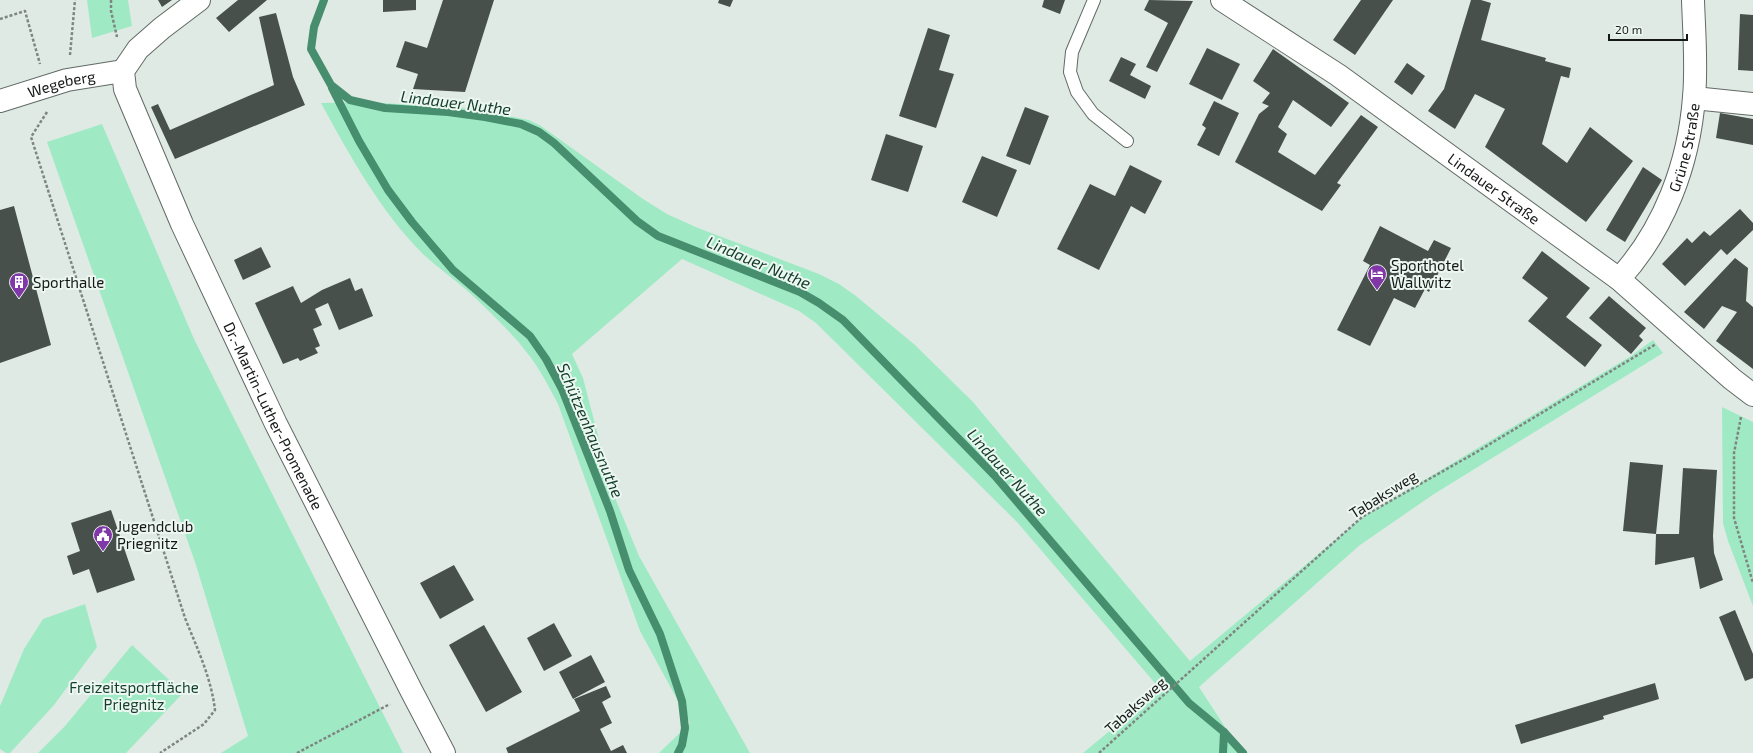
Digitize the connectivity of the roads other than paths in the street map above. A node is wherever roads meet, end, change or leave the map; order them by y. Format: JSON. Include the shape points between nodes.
{"nodes":[{"id":1,"x":200,"y":0,"type":"edge"},
{"id":2,"x":1094,"y":0,"type":"edge"},
{"id":3,"x":1222,"y":0,"type":"edge"},
{"id":4,"x":1693,"y":0,"type":"edge"},
{"id":5,"x":123,"y":71,"type":"junction"},
{"id":6,"x":1694,"y":98,"type":"junction"},
{"id":7,"x":0,"y":101,"type":"edge"},
{"id":8,"x":1753,"y":104,"type":"edge"},
{"id":9,"x":1127,"y":141,"type":"dead end"},
{"id":10,"x":1619,"y":279,"type":"junction"},
{"id":11,"x":1753,"y":395,"type":"edge"},
{"id":12,"x":444,"y":753,"type":"edge"}],
"edges":[{"from":1,"to":5,"type":"street","via":[[138,49]]},
{"from":2,"to":9,"type":"lane","via":[[1072,52],[1070,72],[1078,92],[1093,114]]},
{"from":3,"to":10,"type":"street","name":"Lindauer Straße","via":[[1338,75]]},
{"from":4,"to":6,"type":"street","name":"Grüne Straße"},
{"from":5,"to":7,"type":"street","name":"Wegeberg","via":[[67,80]]},
{"from":5,"to":12,"type":"street","name":"Dr.-Martin-Luther-Promenade","via":[[125,89],[224,317]]},
{"from":6,"to":8,"type":"street"},
{"from":6,"to":10,"type":"street","name":"Grüne Straße","via":[[1688,142],[1678,179],[1647,244]]},
{"from":10,"to":11,"type":"street","name":"Lindauer Straße"}]}
